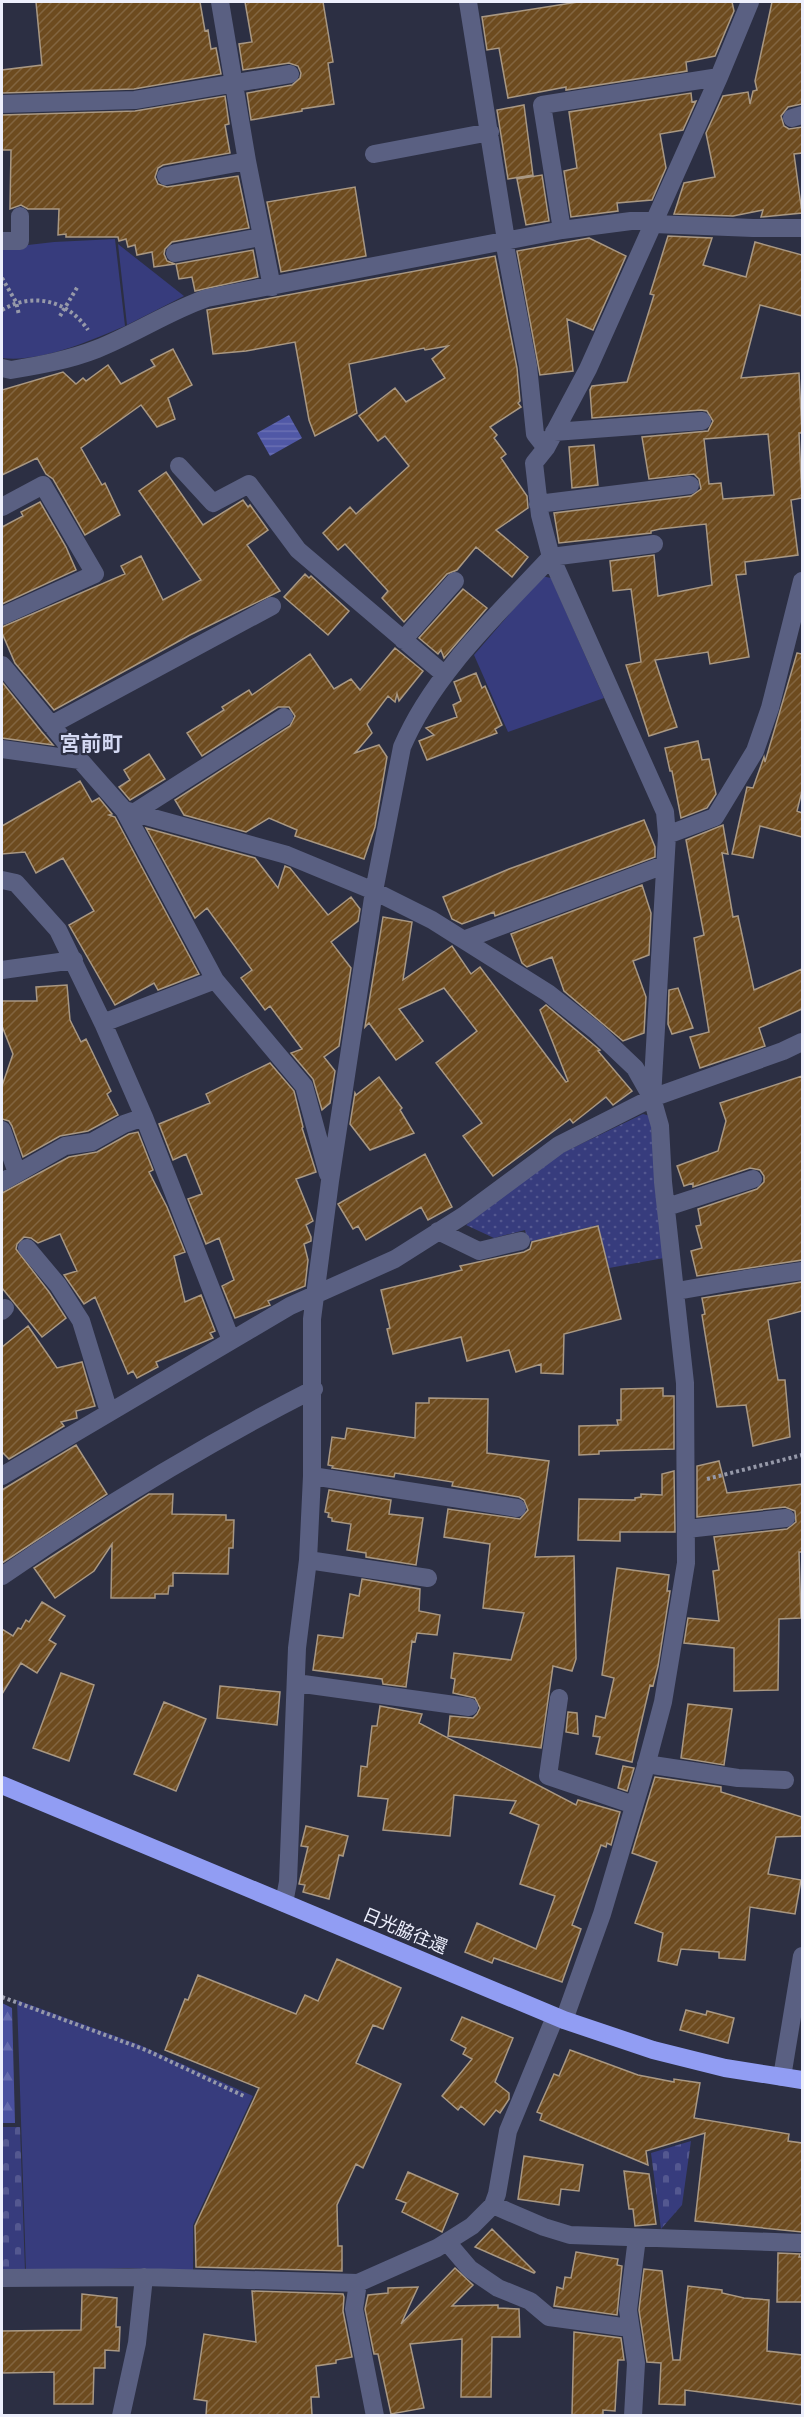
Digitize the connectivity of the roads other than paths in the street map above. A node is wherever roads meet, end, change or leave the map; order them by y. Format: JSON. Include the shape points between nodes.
{"nodes":[{"id":1,"x":220,"y":2,"type":"edge"},
{"id":2,"x":468,"y":2,"type":"edge"},
{"id":3,"x":750,"y":2,"type":"edge"},
{"id":4,"x":290,"y":74,"type":"dead end"},
{"id":5,"x":719,"y":77,"type":"junction"},
{"id":6,"x":234,"y":84,"type":"junction"},
{"id":7,"x":2,"y":104,"type":"edge"},
{"id":8,"x":490,"y":132,"type":"junction"},
{"id":9,"x":374,"y":154,"type":"dead end"},
{"id":10,"x":247,"y":161,"type":"junction"},
{"id":11,"x":166,"y":176,"type":"dead end"},
{"id":12,"x":20,"y":216,"type":"dead end"},
{"id":13,"x":655,"y":222,"type":"junction"},
{"id":14,"x":802,"y":228,"type":"edge"},
{"id":15,"x":562,"y":230,"type":"junction"},
{"id":16,"x":261,"y":237,"type":"junction"},
{"id":17,"x":507,"y":240,"type":"junction"},
{"id":18,"x":2,"y":241,"type":"edge"},
{"id":19,"x":175,"y":253,"type":"dead end"},
{"id":20,"x":272,"y":287,"type":"junction"},
{"id":21,"x":2,"y":368,"type":"edge"},
{"id":22,"x":702,"y":421,"type":"dead end"},
{"id":23,"x":550,"y":440,"type":"junction"},
{"id":24,"x":179,"y":466,"type":"dead end"},
{"id":25,"x":690,"y":485,"type":"dead end"},
{"id":26,"x":538,"y":504,"type":"junction"},
{"id":27,"x":2,"y":507,"type":"edge"},
{"id":28,"x":654,"y":544,"type":"dead end"},
{"id":29,"x":551,"y":557,"type":"junction"},
{"id":30,"x":455,"y":581,"type":"dead end"},
{"id":31,"x":802,"y":581,"type":"edge"},
{"id":32,"x":272,"y":606,"type":"dead end"},
{"id":33,"x":2,"y":616,"type":"edge"},
{"id":34,"x":403,"y":640,"type":"junction"},
{"id":35,"x":2,"y":665,"type":"edge"},
{"id":36,"x":445,"y":675,"type":"junction"},
{"id":37,"x":284,"y":717,"type":"dead end"},
{"id":38,"x":51,"y":725,"type":"junction"},
{"id":39,"x":2,"y":749,"type":"edge"},
{"id":40,"x":80,"y":760,"type":"junction"},
{"id":41,"x":129,"y":811,"type":"junction"},
{"id":42,"x":667,"y":835,"type":"junction"},
{"id":43,"x":664,"y":865,"type":"junction"},
{"id":44,"x":2,"y":880,"type":"edge"},
{"id":45,"x":374,"y":891,"type":"junction"},
{"id":46,"x":466,"y":939,"type":"junction"},
{"id":47,"x":74,"y":960,"type":"junction"},
{"id":48,"x":2,"y":970,"type":"edge"},
{"id":49,"x":215,"y":980,"type":"junction"},
{"id":50,"x":103,"y":1023,"type":"junction"},
{"id":51,"x":802,"y":1042,"type":"edge"},
{"id":52,"x":652,"y":1098,"type":"junction"},
{"id":53,"x":144,"y":1117,"type":"junction"},
{"id":54,"x":2,"y":1130,"type":"edge"},
{"id":55,"x":9,"y":1178,"type":"edge"},
{"id":56,"x":753,"y":1179,"type":"dead end"},
{"id":57,"x":330,"y":1181,"type":"junction"},
{"id":58,"x":667,"y":1207,"type":"junction"},
{"id":59,"x":438,"y":1231,"type":"junction"},
{"id":60,"x":521,"y":1241,"type":"dead end"},
{"id":61,"x":27,"y":1248,"type":"dead end"},
{"id":62,"x":802,"y":1271,"type":"edge"},
{"id":63,"x":677,"y":1291,"type":"junction"},
{"id":64,"x":317,"y":1295,"type":"junction"},
{"id":65,"x":231,"y":1340,"type":"junction"},
{"id":66,"x":314,"y":1389,"type":"junction"},
{"id":67,"x":109,"y":1412,"type":"junction"},
{"id":68,"x":4,"y":1471,"type":"edge"},
{"id":69,"x":312,"y":1476,"type":"junction"},
{"id":70,"x":517,"y":1508,"type":"dead end"},
{"id":71,"x":786,"y":1518,"type":"dead end"},
{"id":72,"x":687,"y":1529,"type":"junction"},
{"id":73,"x":308,"y":1560,"type":"junction"},
{"id":74,"x":2,"y":1576,"type":"edge"},
{"id":75,"x":428,"y":1578,"type":"dead end"},
{"id":76,"x":296,"y":1683,"type":"junction"},
{"id":77,"x":559,"y":1698,"type":"dead end"},
{"id":78,"x":469,"y":1707,"type":"dead end"},
{"id":79,"x":646,"y":1764,"type":"junction"},
{"id":80,"x":785,"y":1780,"type":"dead end"},
{"id":81,"x":2,"y":1785,"type":"edge"},
{"id":82,"x":634,"y":1805,"type":"junction"},
{"id":83,"x":284,"y":1903,"type":"junction"},
{"id":84,"x":802,"y":1956,"type":"edge"},
{"id":85,"x":559,"y":2018,"type":"junction"},
{"id":86,"x":782,"y":2077,"type":"junction"},
{"id":87,"x":802,"y":2080,"type":"edge"},
{"id":88,"x":493,"y":2205,"type":"junction"},
{"id":89,"x":637,"y":2238,"type":"junction"},
{"id":90,"x":447,"y":2242,"type":"junction"},
{"id":91,"x":802,"y":2243,"type":"edge"},
{"id":92,"x":144,"y":2277,"type":"junction"},
{"id":93,"x":2,"y":2278,"type":"edge"},
{"id":94,"x":358,"y":2283,"type":"junction"},
{"id":95,"x":630,"y":2328,"type":"junction"},
{"id":96,"x":121,"y":2415,"type":"edge"},
{"id":97,"x":375,"y":2415,"type":"edge"},
{"id":98,"x":633,"y":2415,"type":"edge"}],
"edges":[{"from":1,"to":6,"type":"street"},
{"from":2,"to":8,"type":"street"},
{"from":3,"to":5,"type":"street"},
{"from":4,"to":6,"type":"street"},
{"from":5,"to":13,"type":"street"},
{"from":5,"to":15,"type":"street","via":[[542,105]]},
{"from":6,"to":7,"type":"street","via":[[135,100]]},
{"from":6,"to":10,"type":"street"},
{"from":8,"to":9,"type":"street"},
{"from":8,"to":17,"type":"street"},
{"from":10,"to":11,"type":"street"},
{"from":10,"to":16,"type":"street"},
{"from":12,"to":18,"type":"street","via":[[20,241]]},
{"from":13,"to":14,"type":"street"},
{"from":13,"to":15,"type":"street","via":[[631,221]]},
{"from":13,"to":23,"type":"street","via":[[588,369]]},
{"from":15,"to":17,"type":"street"},
{"from":16,"to":19,"type":"street"},
{"from":16,"to":20,"type":"street"},
{"from":17,"to":20,"type":"street"},
{"from":17,"to":23,"type":"street","via":[[535,434]]},
{"from":20,"to":21,"type":"street","via":[[207,298],[69,359],[11,370]]},
{"from":22,"to":23,"type":"street"},
{"from":23,"to":26,"type":"street","via":[[534,463]]},
{"from":24,"to":34,"type":"street","via":[[213,502],[249,484],[297,550]]},
{"from":25,"to":26,"type":"street"},
{"from":26,"to":29,"type":"street"},
{"from":27,"to":33,"type":"street","via":[[43,485],[95,574]]},
{"from":28,"to":29,"type":"street"},
{"from":29,"to":36,"type":"street"},
{"from":29,"to":42,"type":"street","via":[[665,812]]},
{"from":30,"to":34,"type":"street"},
{"from":31,"to":42,"type":"street","via":[[755,751],[715,817]]},
{"from":32,"to":38,"type":"street"},
{"from":34,"to":36,"type":"street"},
{"from":35,"to":38,"type":"street"},
{"from":36,"to":45,"type":"street","via":[[411,726],[402,747]]},
{"from":37,"to":41,"type":"street"},
{"from":38,"to":40,"type":"street"},
{"from":39,"to":40,"type":"street"},
{"from":40,"to":41,"type":"street"},
{"from":41,"to":45,"type":"street","via":[[288,855]]},
{"from":41,"to":49,"type":"street"},
{"from":42,"to":43,"type":"street"},
{"from":43,"to":46,"type":"street"},
{"from":43,"to":52,"type":"street"},
{"from":44,"to":47,"type":"street","via":[[16,883],[58,930]]},
{"from":45,"to":46,"type":"street"},
{"from":45,"to":57,"type":"street"},
{"from":46,"to":52,"type":"street","via":[[548,993],[596,1031],[635,1068]]},
{"from":47,"to":48,"type":"street"},
{"from":47,"to":50,"type":"street"},
{"from":49,"to":50,"type":"street"},
{"from":49,"to":57,"type":"street","via":[[304,1086]]},
{"from":50,"to":53,"type":"street"},
{"from":51,"to":52,"type":"street"},
{"from":52,"to":58,"type":"street","via":[[660,1126]]},
{"from":52,"to":59,"type":"street","via":[[559,1145]]},
{"from":53,"to":55,"type":"street","via":[[92,1142],[65,1146]]},
{"from":53,"to":65,"type":"street"},
{"from":54,"to":55,"type":"street"},
{"from":56,"to":58,"type":"street"},
{"from":57,"to":64,"type":"street"},
{"from":58,"to":63,"type":"street"},
{"from":59,"to":60,"type":"street","via":[[479,1251]]},
{"from":59,"to":64,"type":"street","via":[[395,1259]]},
{"from":61,"to":67,"type":"street","via":[[58,1285],[81,1322]]},
{"from":62,"to":63,"type":"street"},
{"from":63,"to":72,"type":"street","via":[[685,1383]]},
{"from":64,"to":65,"type":"street"},
{"from":64,"to":66,"type":"street","via":[[312,1319]]},
{"from":65,"to":67,"type":"street"},
{"from":66,"to":69,"type":"street"},
{"from":66,"to":74,"type":"street","via":[[167,1470]]},
{"from":67,"to":68,"type":"street"},
{"from":69,"to":70,"type":"street"},
{"from":69,"to":73,"type":"street"},
{"from":71,"to":72,"type":"street"},
{"from":72,"to":79,"type":"street","via":[[686,1563],[663,1702]]},
{"from":73,"to":75,"type":"street"},
{"from":73,"to":76,"type":"street"},
{"from":76,"to":78,"type":"street"},
{"from":76,"to":83,"type":"street"},
{"from":77,"to":82,"type":"street","via":[[548,1776]]},
{"from":79,"to":80,"type":"street","via":[[738,1778]]},
{"from":79,"to":82,"type":"street"},
{"from":81,"to":83,"type":"highway","name":"日光脇往還"},
{"from":82,"to":85,"type":"street","via":[[602,1914]]},
{"from":83,"to":85,"type":"highway","name":"日光脇往還"},
{"from":84,"to":86,"type":"street"},
{"from":85,"to":86,"type":"highway","name":"日光脇往還","via":[[653,2050]]},
{"from":85,"to":88,"type":"street","via":[[508,2131]]},
{"from":86,"to":87,"type":"highway","name":"日光脇往還"},
{"from":88,"to":89,"type":"street","via":[[570,2235]]},
{"from":88,"to":90,"type":"street","via":[[472,2226]]},
{"from":89,"to":91,"type":"street"},
{"from":89,"to":95,"type":"street","via":[[628,2310]]},
{"from":90,"to":94,"type":"street"},
{"from":90,"to":95,"type":"street","via":[[470,2269],[498,2288],[530,2301],[549,2316]]},
{"from":92,"to":93,"type":"street"},
{"from":92,"to":94,"type":"street"},
{"from":92,"to":96,"type":"street"},
{"from":94,"to":97,"type":"street","via":[[354,2309]]},
{"from":95,"to":98,"type":"street","via":[[636,2363]]}]}
